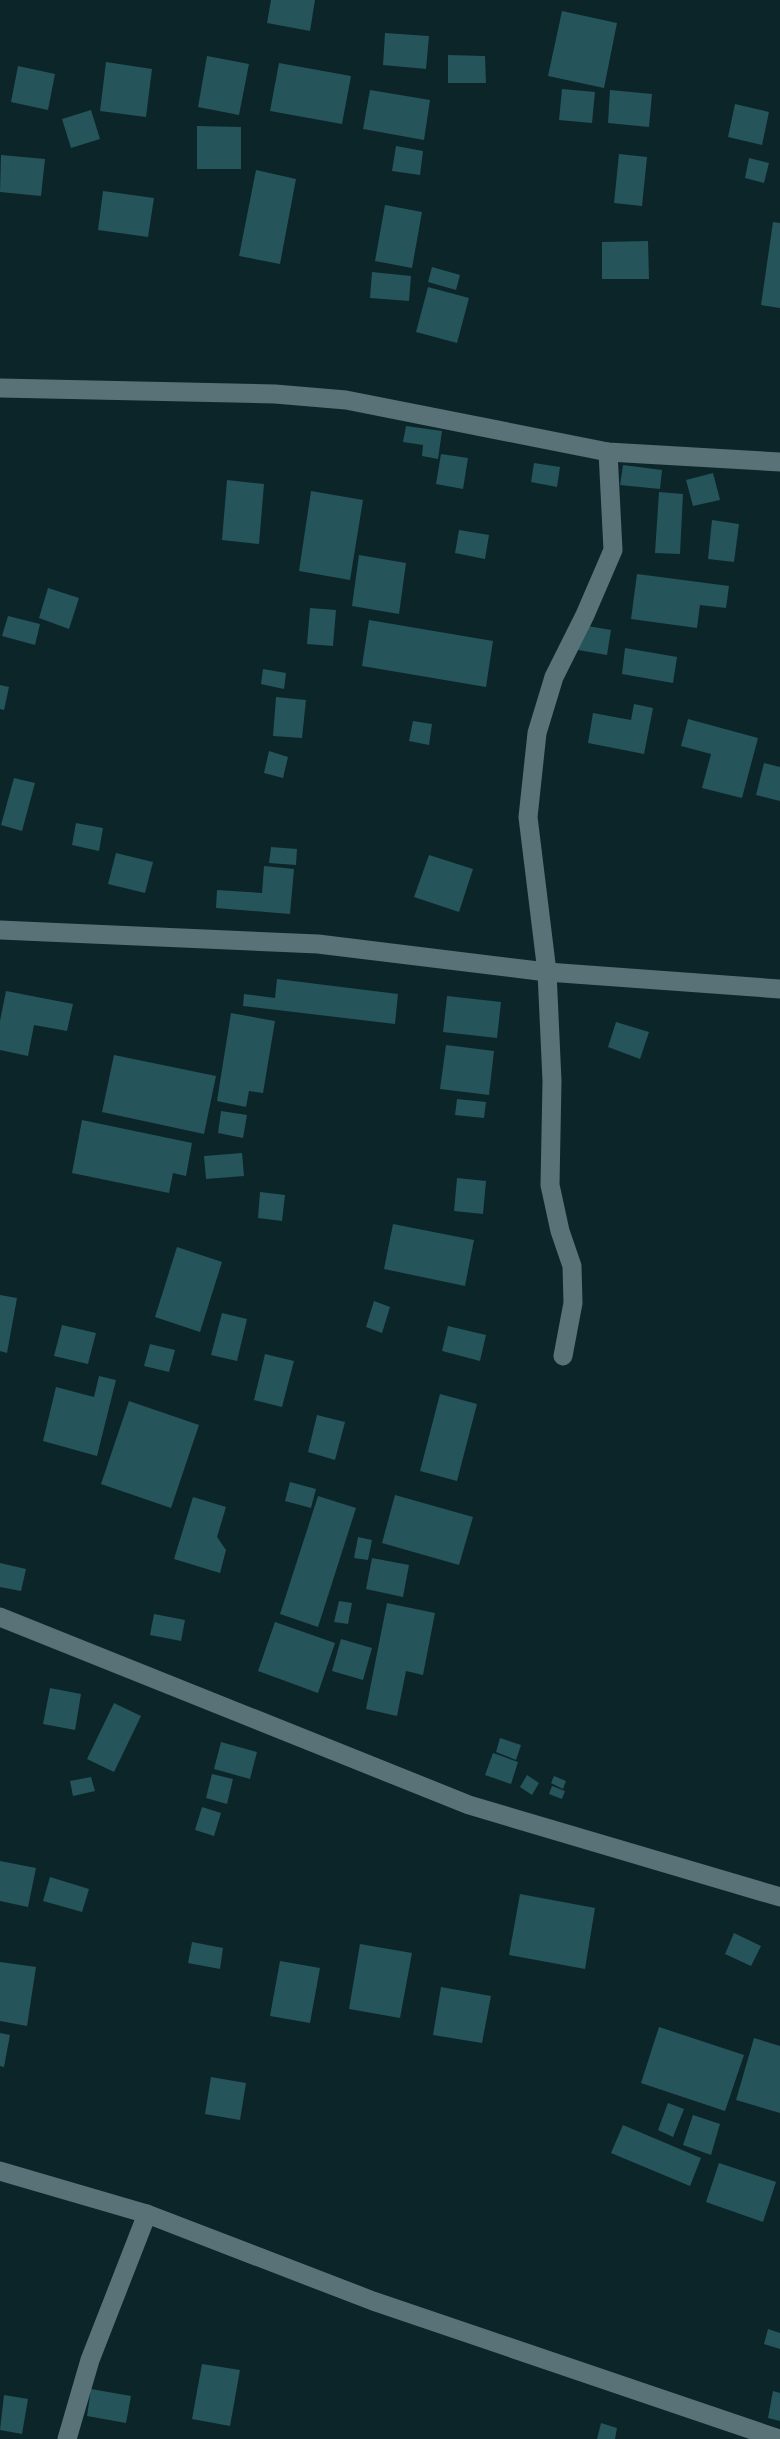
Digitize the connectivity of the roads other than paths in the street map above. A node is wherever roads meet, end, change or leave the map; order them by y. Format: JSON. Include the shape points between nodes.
{"nodes":[{"id":1,"x":0,"y":388,"type":"edge"},
{"id":2,"x":608,"y":452,"type":"junction"},
{"id":3,"x":780,"y":462,"type":"edge"},
{"id":4,"x":0,"y":930,"type":"edge"},
{"id":5,"x":547,"y":972,"type":"junction"},
{"id":6,"x":780,"y":989,"type":"edge"},
{"id":7,"x":563,"y":1356,"type":"dead end"},
{"id":8,"x":0,"y":1617,"type":"edge"},
{"id":9,"x":780,"y":1897,"type":"edge"},
{"id":10,"x":0,"y":2171,"type":"edge"},
{"id":11,"x":147,"y":2214,"type":"junction"},
{"id":12,"x":67,"y":2439,"type":"edge"},
{"id":13,"x":779,"y":2439,"type":"edge"}],
"edges":[{"from":1,"to":2,"type":"street","via":[[275,394],[346,400]]},
{"from":2,"to":3,"type":"street"},
{"from":2,"to":5,"type":"street","via":[[613,550],[554,677],[537,733],[528,817]]},
{"from":4,"to":5,"type":"street","via":[[318,944]]},
{"from":5,"to":6,"type":"street"},
{"from":5,"to":7,"type":"street","via":[[550,1185],[572,1266],[573,1303]]},
{"from":8,"to":9,"type":"street","via":[[469,1805]]},
{"from":10,"to":11,"type":"street"},
{"from":11,"to":12,"type":"street","via":[[90,2360]]},
{"from":11,"to":13,"type":"street","via":[[373,2301]]}]}
